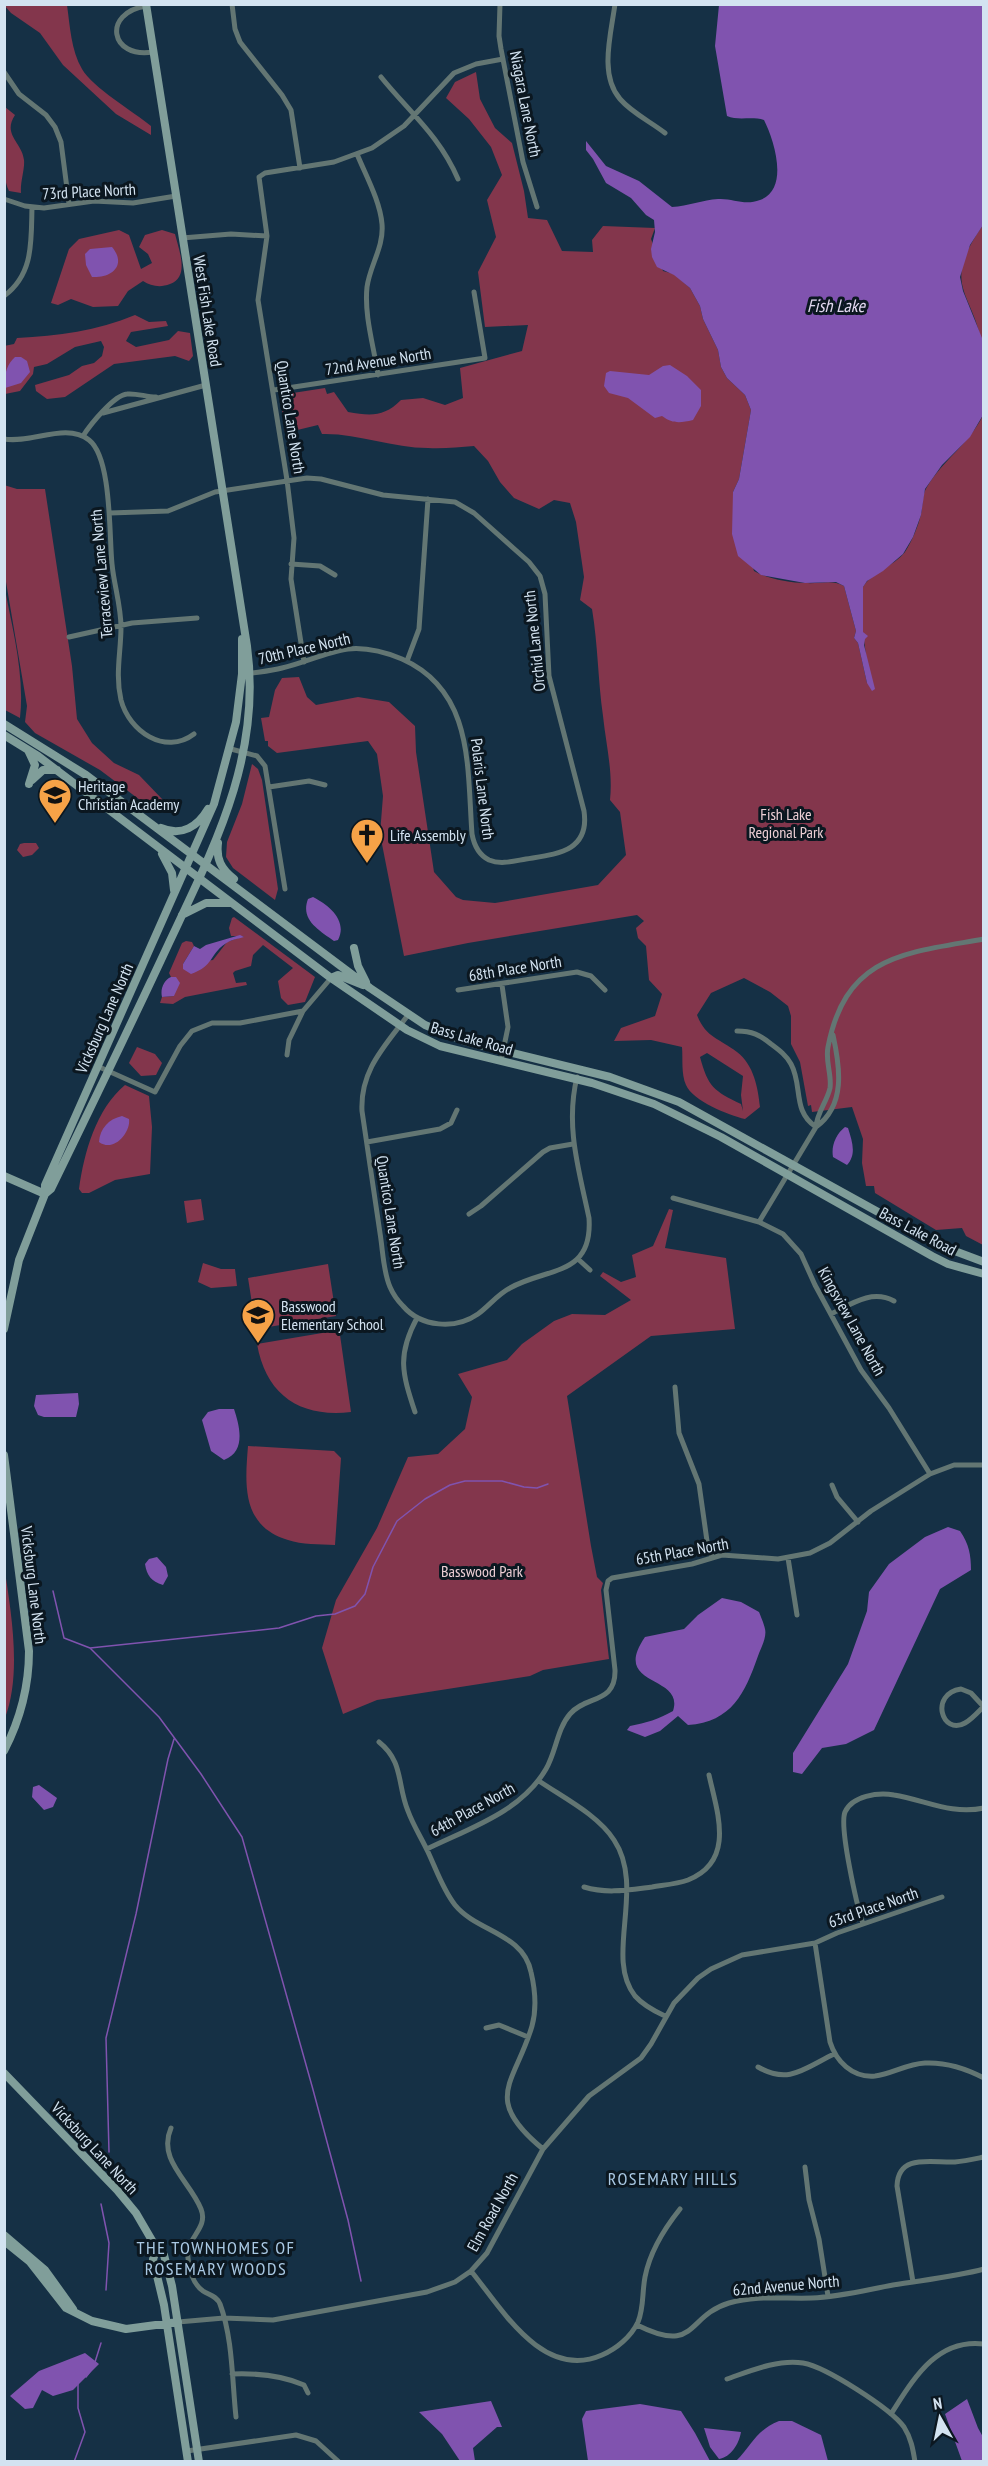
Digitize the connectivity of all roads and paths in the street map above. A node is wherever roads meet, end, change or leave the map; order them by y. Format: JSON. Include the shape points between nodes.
{"nodes":[{"id":1,"x":232,"y":4,"type":"edge"},
{"id":2,"x":500,"y":4,"type":"edge"},
{"id":3,"x":615,"y":4,"type":"edge"},
{"id":4,"x":146,"y":5,"type":"edge"},
{"id":5,"x":153,"y":52,"type":"junction"},
{"id":6,"x":503,"y":58,"type":"junction"},
{"id":7,"x":4,"y":72,"type":"edge"},
{"id":8,"x":381,"y":77,"type":"dead end"},
{"id":9,"x":414,"y":116,"type":"junction"},
{"id":10,"x":665,"y":133,"type":"dead end"},
{"id":11,"x":357,"y":154,"type":"junction"},
{"id":12,"x":300,"y":168,"type":"junction"},
{"id":13,"x":458,"y":179,"type":"dead end"},
{"id":14,"x":176,"y":196,"type":"junction"},
{"id":15,"x":4,"y":199,"type":"edge"},
{"id":16,"x":69,"y":204,"type":"junction"},
{"id":17,"x":32,"y":207,"type":"junction"},
{"id":18,"x":537,"y":207,"type":"dead end"},
{"id":19,"x":267,"y":236,"type":"junction"},
{"id":20,"x":182,"y":238,"type":"junction"},
{"id":21,"x":474,"y":292,"type":"dead end"},
{"id":22,"x":4,"y":296,"type":"edge"},
{"id":23,"x":378,"y":375,"type":"junction"},
{"id":24,"x":206,"y":385,"type":"junction"},
{"id":25,"x":274,"y":390,"type":"junction"},
{"id":26,"x":160,"y":396,"type":"junction"},
{"id":27,"x":103,"y":412,"type":"junction"},
{"id":28,"x":83,"y":436,"type":"junction"},
{"id":29,"x":4,"y":439,"type":"edge"},
{"id":30,"x":287,"y":480,"type":"junction"},
{"id":31,"x":222,"y":490,"type":"junction"},
{"id":32,"x":428,"y":499,"type":"junction"},
{"id":33,"x":110,"y":513,"type":"junction"},
{"id":34,"x":291,"y":564,"type":"junction"},
{"id":35,"x":335,"y":575,"type":"dead end"},
{"id":36,"x":198,"y":618,"type":"dead end"},
{"id":37,"x":121,"y":625,"type":"junction"},
{"id":38,"x":69,"y":638,"type":"dead end"},
{"id":39,"x":407,"y":661,"type":"junction"},
{"id":40,"x":304,"y":662,"type":"junction"},
{"id":41,"x":246,"y":674,"type":"junction"},
{"id":42,"x":4,"y":724,"type":"edge"},
{"id":43,"x":194,"y":734,"type":"dead end"},
{"id":44,"x":4,"y":735,"type":"edge"},
{"id":45,"x":231,"y":748,"type":"junction"},
{"id":46,"x":28,"y":749,"type":"junction"},
{"id":47,"x":244,"y":752,"type":"junction"},
{"id":48,"x":57,"y":770,"type":"junction"},
{"id":49,"x":325,"y":785,"type":"dead end"},
{"id":50,"x":269,"y":787,"type":"junction"},
{"id":51,"x":218,"y":792,"type":"junction"},
{"id":52,"x":150,"y":823,"type":"junction"},
{"id":53,"x":218,"y":836,"type":"junction"},
{"id":54,"x":580,"y":838,"type":"joint"},
{"id":55,"x":160,"y":850,"type":"junction"},
{"id":56,"x":193,"y":855,"type":"junction"},
{"id":57,"x":205,"y":864,"type":"junction"},
{"id":58,"x":186,"y":869,"type":"junction"},
{"id":59,"x":199,"y":878,"type":"junction"},
{"id":60,"x":285,"y":889,"type":"dead end"},
{"id":61,"x":174,"y":894,"type":"junction"},
{"id":62,"x":232,"y":903,"type":"junction"},
{"id":63,"x":181,"y":916,"type":"junction"},
{"id":64,"x":304,"y":937,"type":"junction"},
{"id":65,"x":984,"y":939,"type":"edge"},
{"id":66,"x":354,"y":948,"type":"dead end"},
{"id":67,"x":331,"y":978,"type":"junction"},
{"id":68,"x":502,"y":985,"type":"junction"},
{"id":69,"x":370,"y":988,"type":"junction"},
{"id":70,"x":458,"y":990,"type":"dead end"},
{"id":71,"x":605,"y":990,"type":"dead end"},
{"id":72,"x":303,"y":1011,"type":"junction"},
{"id":73,"x":408,"y":1015,"type":"junction"},
{"id":74,"x":400,"y":1026,"type":"junction"},
{"id":75,"x":737,"y":1031,"type":"dead end"},
{"id":76,"x":832,"y":1034,"type":"junction"},
{"id":77,"x":504,"y":1051,"type":"junction"},
{"id":78,"x":287,"y":1055,"type":"dead end"},
{"id":79,"x":501,"y":1061,"type":"junction"},
{"id":80,"x":97,"y":1066,"type":"junction"},
{"id":81,"x":579,"y":1069,"type":"junction"},
{"id":82,"x":109,"y":1071,"type":"junction"},
{"id":83,"x":577,"y":1079,"type":"junction"},
{"id":84,"x":457,"y":1110,"type":"dead end"},
{"id":85,"x":816,"y":1127,"type":"junction"},
{"id":86,"x":367,"y":1142,"type":"junction"},
{"id":87,"x":573,"y":1144,"type":"junction"},
{"id":88,"x":794,"y":1165,"type":"junction"},
{"id":89,"x":787,"y":1175,"type":"junction"},
{"id":90,"x":4,"y":1176,"type":"edge"},
{"id":91,"x":45,"y":1194,"type":"junction"},
{"id":92,"x":673,"y":1198,"type":"dead end"},
{"id":93,"x":469,"y":1214,"type":"dead end"},
{"id":94,"x":759,"y":1222,"type":"junction"},
{"id":95,"x":578,"y":1259,"type":"junction"},
{"id":96,"x":984,"y":1262,"type":"edge"},
{"id":97,"x":590,"y":1270,"type":"dead end"},
{"id":98,"x":984,"y":1274,"type":"edge"},
{"id":99,"x":894,"y":1301,"type":"dead end"},
{"id":100,"x":831,"y":1314,"type":"junction"},
{"id":101,"x":417,"y":1318,"type":"junction"},
{"id":102,"x":4,"y":1329,"type":"edge"},
{"id":103,"x":675,"y":1387,"type":"dead end"},
{"id":104,"x":415,"y":1412,"type":"dead end"},
{"id":105,"x":4,"y":1455,"type":"edge"},
{"id":106,"x":984,"y":1465,"type":"edge"},
{"id":107,"x":930,"y":1474,"type":"junction"},
{"id":108,"x":832,"y":1485,"type":"dead end"},
{"id":109,"x":858,"y":1522,"type":"junction"},
{"id":110,"x":712,"y":1557,"type":"junction"},
{"id":111,"x":788,"y":1558,"type":"junction"},
{"id":112,"x":797,"y":1615,"type":"dead end"},
{"id":113,"x":585,"y":1703,"type":"joint"},
{"id":114,"x":983,"y":1706,"type":"edge"},
{"id":115,"x":380,"y":1742,"type":"dead end"},
{"id":116,"x":4,"y":1751,"type":"edge"},
{"id":117,"x":709,"y":1775,"type":"dead end"},
{"id":118,"x":539,"y":1780,"type":"junction"},
{"id":119,"x":984,"y":1808,"type":"edge"},
{"id":120,"x":427,"y":1849,"type":"junction"},
{"id":121,"x":584,"y":1887,"type":"dead end"},
{"id":122,"x":628,"y":1891,"type":"junction"},
{"id":123,"x":942,"y":1897,"type":"dead end"},
{"id":124,"x":863,"y":1924,"type":"junction"},
{"id":125,"x":815,"y":1943,"type":"junction"},
{"id":126,"x":665,"y":2016,"type":"junction"},
{"id":127,"x":486,"y":2028,"type":"dead end"},
{"id":128,"x":528,"y":2037,"type":"junction"},
{"id":129,"x":834,"y":2054,"type":"junction"},
{"id":130,"x":758,"y":2067,"type":"dead end"},
{"id":131,"x":4,"y":2073,"type":"edge"},
{"id":132,"x":984,"y":2078,"type":"edge"},
{"id":133,"x":171,"y":2128,"type":"dead end"},
{"id":134,"x":543,"y":2149,"type":"junction"},
{"id":135,"x":984,"y":2157,"type":"edge"},
{"id":136,"x":805,"y":2167,"type":"dead end"},
{"id":137,"x":680,"y":2209,"type":"dead end"},
{"id":138,"x":4,"y":2235,"type":"edge"},
{"id":139,"x":4,"y":2241,"type":"edge"},
{"id":140,"x":156,"y":2249,"type":"junction"},
{"id":141,"x":984,"y":2269,"type":"edge"},
{"id":142,"x":471,"y":2271,"type":"junction"},
{"id":143,"x":913,"y":2282,"type":"junction"},
{"id":144,"x":828,"y":2296,"type":"junction"},
{"id":145,"x":73,"y":2309,"type":"junction"},
{"id":146,"x":224,"y":2318,"type":"junction"},
{"id":147,"x":178,"y":2322,"type":"junction"},
{"id":148,"x":166,"y":2325,"type":"junction"},
{"id":149,"x":637,"y":2325,"type":"junction"},
{"id":150,"x":984,"y":2344,"type":"edge"},
{"id":151,"x":232,"y":2374,"type":"junction"},
{"id":152,"x":727,"y":2379,"type":"dead end"},
{"id":153,"x":308,"y":2393,"type":"dead end"},
{"id":154,"x":891,"y":2414,"type":"junction"},
{"id":155,"x":236,"y":2417,"type":"dead end"},
{"id":156,"x":197,"y":2449,"type":"junction"},
{"id":157,"x":187,"y":2451,"type":"junction"},
{"id":158,"x":188,"y":2462,"type":"edge"},
{"id":159,"x":199,"y":2462,"type":"edge"},
{"id":160,"x":339,"y":2462,"type":"edge"},
{"id":161,"x":915,"y":2462,"type":"edge"}],
"edges":[{"from":1,"to":12,"type":"street","via":[[240,42],[291,110]]},
{"from":2,"to":6,"type":"street","name":"Niagara Lane North"},
{"from":3,"to":10,"type":"street","via":[[609,63],[611,83],[621,100]]},
{"from":4,"to":5,"type":"main road","name":"West Fish Lake Road"},
{"from":4,"to":5,"type":"street","via":[[123,14],[117,24],[117,36],[131,52]]},
{"from":5,"to":14,"type":"main road","name":"West Fish Lake Road"},
{"from":6,"to":9,"type":"street","via":[[454,73]]},
{"from":6,"to":18,"type":"street","name":"Niagara Lane North","via":[[523,162]]},
{"from":7,"to":16,"type":"street","via":[[19,94],[55,127],[61,142]]},
{"from":8,"to":9,"type":"street"},
{"from":9,"to":11,"type":"street","via":[[388,138]]},
{"from":9,"to":13,"type":"street","via":[[434,135]]},
{"from":11,"to":12,"type":"street"},
{"from":11,"to":23,"type":"street","via":[[382,223],[380,250],[370,274],[367,300]]},
{"from":12,"to":19,"type":"street","name":"Quantico Lane North","via":[[259,177]]},
{"from":14,"to":16,"type":"street","name":"73rd Place North","via":[[133,203]]},
{"from":14,"to":20,"type":"main road","name":"West Fish Lake Road"},
{"from":15,"to":17,"type":"street","name":"73rd Place North"},
{"from":16,"to":17,"type":"street","name":"73rd Place North"},
{"from":17,"to":22,"type":"street","via":[[27,266],[18,284]]},
{"from":19,"to":20,"type":"street"},
{"from":19,"to":25,"type":"street","name":"Quantico Lane North","via":[[258,300]]},
{"from":20,"to":24,"type":"main road","name":"West Fish Lake Road"},
{"from":21,"to":23,"type":"street","name":"72nd Avenue North","via":[[485,358]]},
{"from":23,"to":25,"type":"street","name":"72nd Avenue North"},
{"from":24,"to":26,"type":"street"},
{"from":24,"to":31,"type":"main road","name":"West Fish Lake Road"},
{"from":25,"to":30,"type":"street","name":"Quantico Lane North"},
{"from":26,"to":27,"type":"street"},
{"from":26,"to":27,"type":"street","via":[[123,395]]},
{"from":27,"to":28,"type":"street"},
{"from":28,"to":29,"type":"street","via":[[68,433]]},
{"from":28,"to":33,"type":"street","name":"Terraceview Lane North","via":[[100,454]]},
{"from":30,"to":31,"type":"street","name":"Orchid Lane North"},
{"from":30,"to":32,"type":"street","name":"Orchid Lane North","via":[[314,478],[383,495]]},
{"from":30,"to":34,"type":"street","name":"Quantico Lane North","via":[[293,529]]},
{"from":31,"to":33,"type":"street","name":"Orchid Lane North","via":[[168,511]]},
{"from":31,"to":41,"type":"main road","name":"West Fish Lake Road"},
{"from":32,"to":39,"type":"street","via":[[419,629]]},
{"from":32,"to":54,"type":"street","name":"Orchid Lane North","via":[[447,500],[467,508],[523,556],[540,576],[545,594],[551,684],[585,820]]},
{"from":33,"to":37,"type":"street","name":"Terraceview Lane North","via":[[111,561]]},
{"from":34,"to":35,"type":"street","via":[[320,566]]},
{"from":34,"to":40,"type":"street","name":"Quantico Lane North"},
{"from":36,"to":37,"type":"street"},
{"from":37,"to":38,"type":"street"},
{"from":37,"to":43,"type":"street","name":"Terraceview Lane North","via":[[117,675],[128,716],[157,741],[173,743]]},
{"from":39,"to":40,"type":"street","name":"70th Place North","via":[[376,650],[356,649]]},
{"from":39,"to":54,"type":"street","name":"Polaris Lane North","via":[[436,682],[456,713],[465,751],[473,841],[481,854],[497,862],[516,860],[563,852]]},
{"from":40,"to":41,"type":"street","name":"70th Place North"},
{"from":41,"to":45,"type":"main road","name":"West Fish Lake Road"},
{"from":41,"to":47,"type":"main road","name":"West Fish Lake Road","via":[[250,707]]},
{"from":42,"to":52,"type":"main road","name":"Bass Lake Road","via":[[54,753]]},
{"from":44,"to":46,"type":"main road","name":"Bass Lake Road"},
{"from":45,"to":47,"type":"street"},
{"from":45,"to":51,"type":"main road","name":"West Fish Lake Road"},
{"from":46,"to":48,"type":"main road","name":"Bass Lake Road"},
{"from":46,"to":48,"type":"main road","via":[[35,765],[29,784],[43,770]]},
{"from":47,"to":50,"type":"street","via":[[264,762]]},
{"from":47,"to":53,"type":"main road","name":"West Fish Lake Road"},
{"from":48,"to":55,"type":"main road","name":"Bass Lake Road"},
{"from":49,"to":50,"type":"street","via":[[309,781]]},
{"from":50,"to":60,"type":"street"},
{"from":51,"to":52,"type":"main road","via":[[202,819],[190,829],[169,832]]},
{"from":51,"to":56,"type":"main road","name":"West Fish Lake Road"},
{"from":52,"to":56,"type":"main road","name":"Bass Lake Road"},
{"from":53,"to":57,"type":"main road","name":"West Fish Lake Road"},
{"from":53,"to":64,"type":"main road","via":[[217,857],[227,874]]},
{"from":55,"to":58,"type":"main road","name":"Bass Lake Road"},
{"from":55,"to":61,"type":"main road","via":[[172,873]]},
{"from":56,"to":57,"type":"main road","name":"Bass Lake Road"},
{"from":56,"to":58,"type":"main road","name":"Vicksburg Lane North"},
{"from":57,"to":59,"type":"main road","name":"Vicksburg Lane North"},
{"from":57,"to":64,"type":"main road","name":"Bass Lake Road"},
{"from":58,"to":59,"type":"main road","name":"Bass Lake Road"},
{"from":58,"to":61,"type":"main road","name":"Vicksburg Lane North"},
{"from":59,"to":62,"type":"main road","name":"Bass Lake Road"},
{"from":59,"to":63,"type":"main road","name":"Vicksburg Lane North"},
{"from":61,"to":80,"type":"main road","name":"Vicksburg Lane North"},
{"from":62,"to":63,"type":"main road","via":[[206,903]]},
{"from":62,"to":67,"type":"main road","name":"Bass Lake Road"},
{"from":63,"to":82,"type":"main road","name":"Vicksburg Lane North"},
{"from":64,"to":69,"type":"main road","name":"Bass Lake Road"},
{"from":65,"to":76,"type":"street","via":[[901,955],[877,967],[853,989]]},
{"from":66,"to":69,"type":"main road","via":[[357,966]]},
{"from":67,"to":69,"type":"main road","via":[[338,975]]},
{"from":67,"to":72,"type":"street"},
{"from":67,"to":74,"type":"main road","name":"Bass Lake Road"},
{"from":68,"to":70,"type":"street","name":"68th Place North"},
{"from":68,"to":71,"type":"street","name":"68th Place North","via":[[582,972]]},
{"from":68,"to":77,"type":"street","via":[[508,1027]]},
{"from":69,"to":73,"type":"main road","name":"Bass Lake Road"},
{"from":72,"to":78,"type":"street","via":[[289,1040]]},
{"from":72,"to":82,"type":"street","via":[[200,1027],[183,1041],[155,1092]]},
{"from":73,"to":74,"type":"street","name":"Quantico Lane North"},
{"from":73,"to":77,"type":"main road","name":"Bass Lake Road","via":[[451,1036]]},
{"from":74,"to":79,"type":"main road","name":"Bass Lake Road","via":[[440,1046]]},
{"from":74,"to":86,"type":"street","name":"Quantico Lane North","via":[[363,1084]]},
{"from":75,"to":85,"type":"street","via":[[761,1035],[784,1054],[794,1070],[805,1118]]},
{"from":76,"to":85,"type":"street","via":[[827,1052],[830,1089],[816,1117]]},
{"from":76,"to":85,"type":"street","via":[[840,1081],[838,1094],[825,1120]]},
{"from":77,"to":79,"type":"street"},
{"from":77,"to":81,"type":"main road","name":"Bass Lake Road"},
{"from":79,"to":83,"type":"main road","name":"Bass Lake Road"},
{"from":80,"to":82,"type":"street"},
{"from":80,"to":91,"type":"main road","name":"Vicksburg Lane North","via":[[45,1185]]},
{"from":81,"to":83,"type":"street"},
{"from":81,"to":88,"type":"main road","name":"Bass Lake Road","via":[[679,1102]]},
{"from":82,"to":91,"type":"main road","name":"Vicksburg Lane North","via":[[51,1189]]},
{"from":83,"to":87,"type":"street","via":[[572,1110]]},
{"from":83,"to":89,"type":"main road","name":"Bass Lake Road","via":[[612,1088],[677,1114]]},
{"from":84,"to":86,"type":"street","via":[[451,1123],[440,1129]]},
{"from":85,"to":88,"type":"street"},
{"from":86,"to":101,"type":"street","name":"Quantico Lane North","via":[[387,1278],[395,1297]]},
{"from":87,"to":93,"type":"street","via":[[543,1152]]},
{"from":87,"to":95,"type":"street","via":[[590,1229]]},
{"from":88,"to":89,"type":"street"},
{"from":88,"to":96,"type":"main road","name":"Bass Lake Road","via":[[936,1244]]},
{"from":89,"to":94,"type":"street"},
{"from":89,"to":98,"type":"main road","name":"Bass Lake Road","via":[[932,1256]]},
{"from":90,"to":91,"type":"main road"},
{"from":91,"to":102,"type":"main road","name":"Vicksburg Lane North","via":[[19,1260]]},
{"from":92,"to":94,"type":"street","name":"Kingsview Lane North"},
{"from":94,"to":100,"type":"street","name":"Kingsview Lane North","via":[[793,1243]]},
{"from":95,"to":97,"type":"street"},
{"from":95,"to":101,"type":"street","via":[[564,1269],[509,1288],[467,1320],[442,1324]]},
{"from":99,"to":100,"type":"street","via":[[870,1297]]},
{"from":100,"to":107,"type":"street","name":"Kingsview Lane North","via":[[861,1370]]},
{"from":101,"to":104,"type":"street","via":[[402,1356]]},
{"from":103,"to":110,"type":"street","via":[[679,1433],[699,1484]]},
{"from":105,"to":116,"type":"main road","name":"Vicksburg Lane North","via":[[29,1671],[24,1701]]},
{"from":106,"to":107,"type":"street","name":"65th Place North","via":[[954,1465]]},
{"from":107,"to":109,"type":"street","name":"65th Place North"},
{"from":108,"to":109,"type":"street"},
{"from":109,"to":111,"type":"street","name":"65th Place North","via":[[825,1546]]},
{"from":110,"to":111,"type":"street","name":"65th Place North","via":[[732,1554]]},
{"from":110,"to":113,"type":"street","name":"65th Place North","via":[[616,1576],[608,1581],[616,1676],[610,1690]]},
{"from":111,"to":112,"type":"street"},
{"from":113,"to":118,"type":"street","name":"64th Place North","via":[[566,1719]]},
{"from":114,"to":114,"type":"street","via":[[970,1693],[957,1690],[947,1696],[941,1710],[955,1726],[966,1723]]},
{"from":115,"to":120,"type":"street","via":[[394,1758],[408,1812]]},
{"from":117,"to":122,"type":"street","via":[[720,1832],[712,1862],[689,1880]]},
{"from":118,"to":120,"type":"street","name":"64th Place North","via":[[517,1804]]},
{"from":118,"to":122,"type":"street","via":[[614,1839],[625,1864]]},
{"from":119,"to":124,"type":"street","via":[[949,1809],[891,1794],[864,1797],[850,1804],[844,1818]]},
{"from":120,"to":128,"type":"street","via":[[455,1905],[524,1954],[535,2001]]},
{"from":121,"to":122,"type":"street"},
{"from":122,"to":126,"type":"street","via":[[625,1976],[640,2001]]},
{"from":123,"to":124,"type":"street","name":"63rd Place North"},
{"from":124,"to":125,"type":"street","name":"63rd Place North"},
{"from":125,"to":126,"type":"street","name":"Elm Road North","via":[[726,1961],[685,1989]]},
{"from":125,"to":129,"type":"street"},
{"from":126,"to":134,"type":"street","name":"Elm Road North","via":[[641,2058],[589,2096]]},
{"from":127,"to":128,"type":"street","via":[[499,2025]]},
{"from":128,"to":134,"type":"street","via":[[512,2071],[508,2099],[519,2128]]},
{"from":129,"to":130,"type":"street","via":[[787,2076]]},
{"from":129,"to":132,"type":"street","via":[[846,2068],[865,2075],[932,2063],[957,2066]]},
{"from":131,"to":140,"type":"main road","name":"Vicksburg Lane North","via":[[117,2190],[136,2213]]},
{"from":133,"to":146,"type":"street","via":[[166,2139],[171,2163],[202,2212],[203,2223],[188,2247],[188,2261],[195,2282],[220,2302]]},
{"from":134,"to":142,"type":"street","name":"Elm Road North","via":[[491,2247]]},
{"from":135,"to":143,"type":"street","via":[[916,2162],[899,2174],[897,2186]]},
{"from":136,"to":144,"type":"street"},
{"from":137,"to":149,"type":"street","via":[[650,2259]]},
{"from":138,"to":145,"type":"main road","name":"Elm Road North","via":[[45,2271]]},
{"from":139,"to":145,"type":"main road","name":"Elm Road North","via":[[30,2262],[66,2308]]},
{"from":140,"to":147,"type":"main road","name":"Vicksburg Lane North","via":[[164,2255],[169,2271]]},
{"from":140,"to":148,"type":"main road","name":"Vicksburg Lane North","via":[[153,2259]]},
{"from":141,"to":143,"type":"street","name":"62nd Avenue North"},
{"from":142,"to":146,"type":"street","name":"Elm Road North","via":[[442,2288],[417,2294],[273,2320]]},
{"from":142,"to":149,"type":"street","via":[[530,2341],[559,2358],[598,2357],[620,2344]]},
{"from":143,"to":144,"type":"street","name":"62nd Avenue North"},
{"from":144,"to":149,"type":"street","name":"62nd Avenue North","via":[[739,2300],[717,2308],[679,2335],[661,2336]]},
{"from":145,"to":148,"type":"main road","name":"Elm Road North","via":[[107,2326],[126,2329]]},
{"from":146,"to":147,"type":"street","name":"Elm Road North"},
{"from":146,"to":151,"type":"street"},
{"from":147,"to":148,"type":"main road","name":"Elm Road North"},
{"from":147,"to":156,"type":"main road","name":"Vicksburg Lane North"},
{"from":148,"to":157,"type":"main road","name":"Vicksburg Lane North"},
{"from":150,"to":154,"type":"street","via":[[958,2345],[928,2362]]},
{"from":151,"to":153,"type":"street","via":[[283,2377],[304,2385]]},
{"from":151,"to":155,"type":"street"},
{"from":152,"to":154,"type":"street","via":[[776,2365],[802,2363],[831,2373]]},
{"from":154,"to":161,"type":"street","via":[[910,2437]]},
{"from":156,"to":157,"type":"street"},
{"from":156,"to":159,"type":"main road","name":"Vicksburg Lane North"},
{"from":156,"to":160,"type":"street","via":[[296,2435],[316,2441]]},
{"from":157,"to":158,"type":"main road","name":"Vicksburg Lane North"}]}
